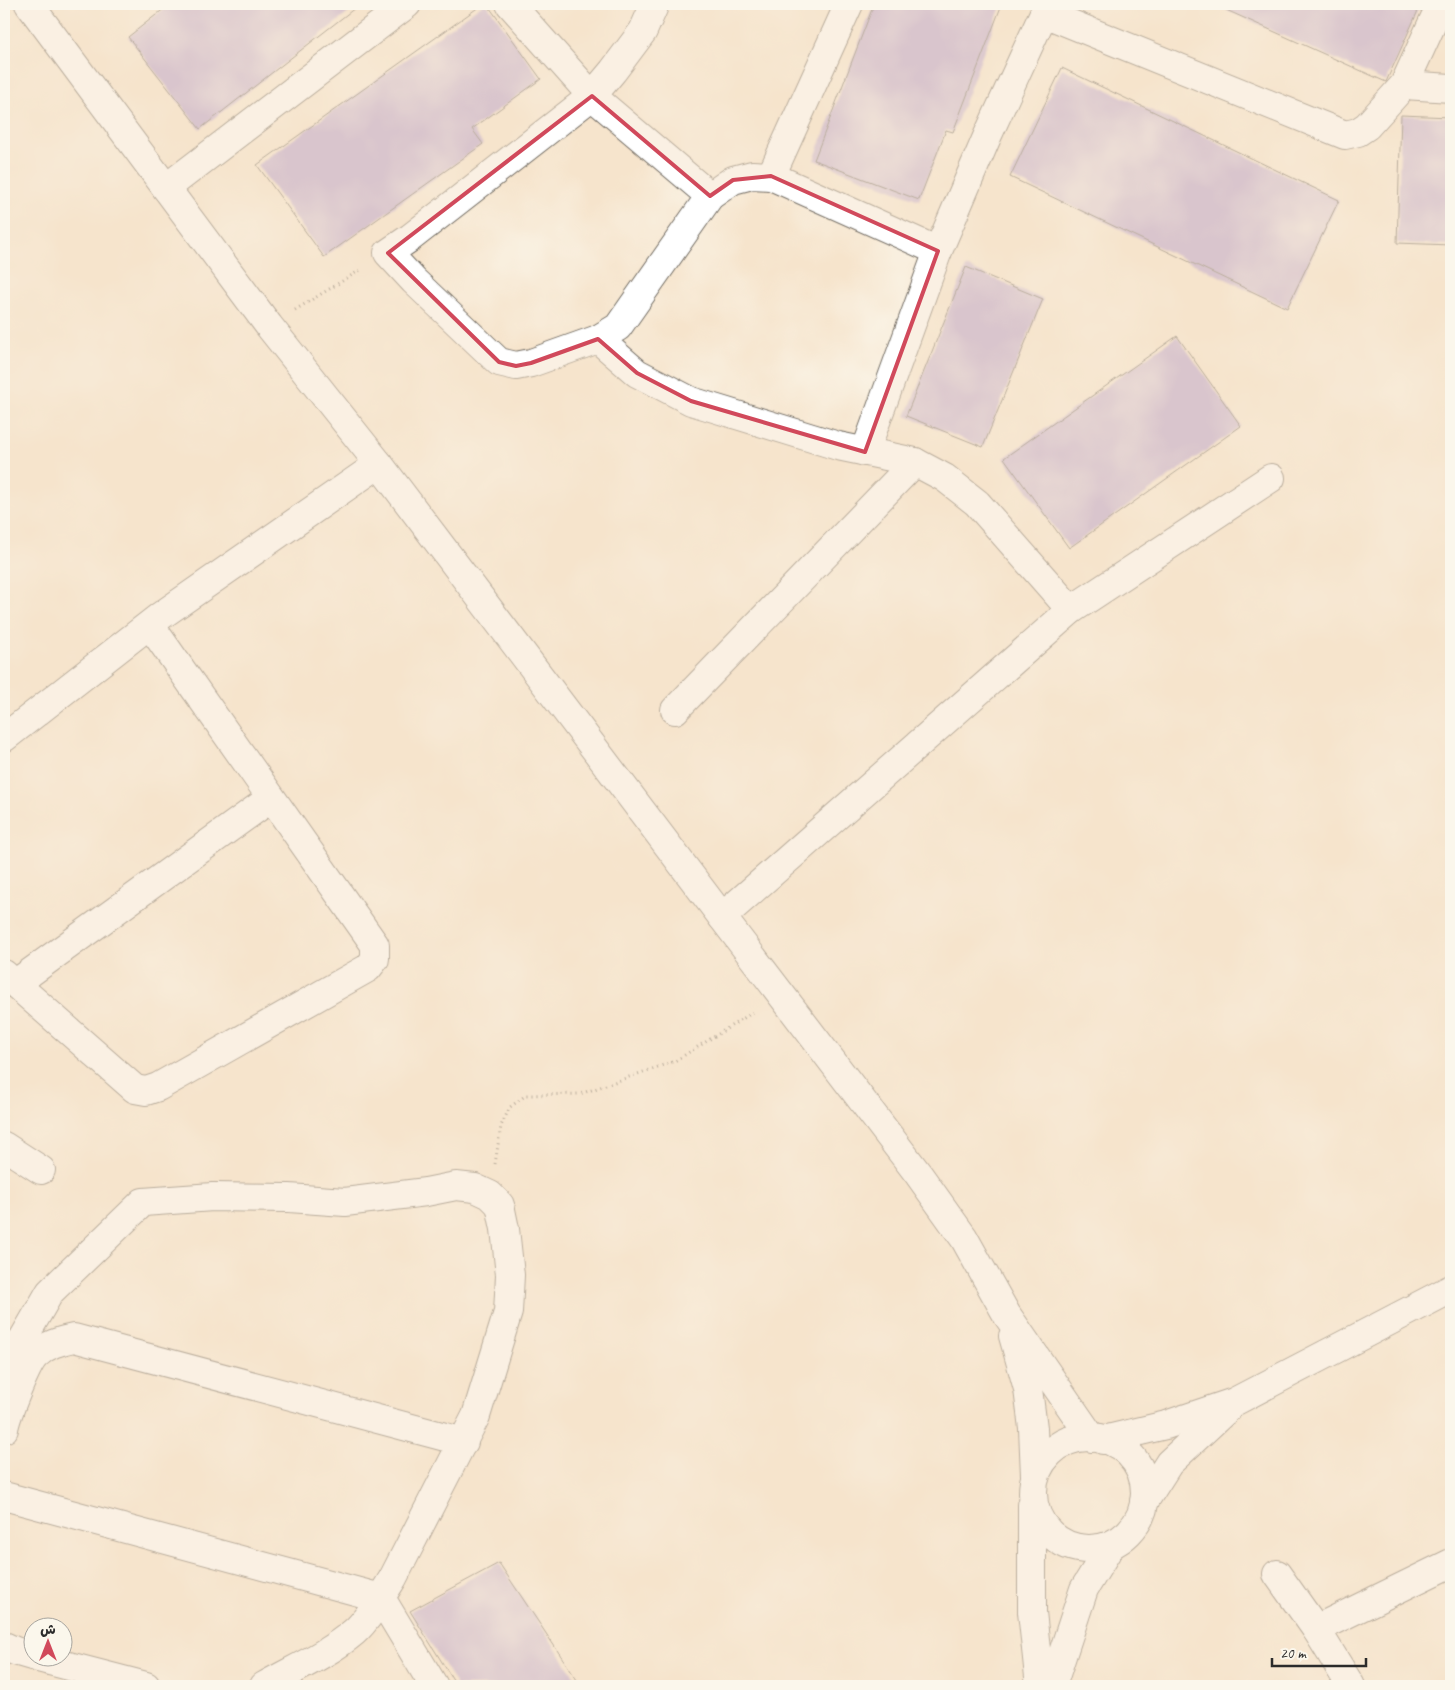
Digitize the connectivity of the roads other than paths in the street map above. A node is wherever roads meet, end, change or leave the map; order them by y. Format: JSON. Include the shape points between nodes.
{"nodes":[{"id":1,"x":29,"y":4,"type":"edge"},
{"id":2,"x":408,"y":4,"type":"edge"},
{"id":3,"x":510,"y":4,"type":"edge"},
{"id":4,"x":656,"y":4,"type":"edge"},
{"id":5,"x":849,"y":4,"type":"edge"},
{"id":6,"x":1440,"y":4,"type":"edge"},
{"id":7,"x":1046,"y":8,"type":"edge"},
{"id":8,"x":1404,"y":85,"type":"junction"},
{"id":9,"x":1451,"y":88,"type":"edge"},
{"id":10,"x":592,"y":96,"type":"junction"},
{"id":11,"x":771,"y":176,"type":"junction"},
{"id":12,"x":166,"y":188,"type":"junction"},
{"id":13,"x":710,"y":196,"type":"junction"},
{"id":14,"x":938,"y":251,"type":"junction"},
{"id":15,"x":598,"y":339,"type":"junction"},
{"id":16,"x":865,"y":452,"type":"junction"},
{"id":17,"x":915,"y":462,"type":"junction"},
{"id":18,"x":379,"y":464,"type":"junction"},
{"id":19,"x":1271,"y":478,"type":"dead end"},
{"id":20,"x":1071,"y":610,"type":"junction"},
{"id":21,"x":150,"y":625,"type":"junction"},
{"id":22,"x":674,"y":710,"type":"dead end"},
{"id":23,"x":4,"y":738,"type":"edge"},
{"id":24,"x":271,"y":798,"type":"junction"},
{"id":25,"x":722,"y":917,"type":"junction"},
{"id":26,"x":10,"y":978,"type":"edge"},
{"id":27,"x":4,"y":1146,"type":"edge"},
{"id":28,"x":41,"y":1170,"type":"dead end"},
{"id":29,"x":1451,"y":1289,"type":"edge"},
{"id":30,"x":1007,"y":1315,"type":"junction"},
{"id":31,"x":4,"y":1372,"type":"edge"},
{"id":32,"x":1234,"y":1402,"type":"junction"},
{"id":33,"x":4,"y":1429,"type":"edge"},
{"id":34,"x":1098,"y":1439,"type":"junction"},
{"id":35,"x":464,"y":1442,"type":"junction"},
{"id":36,"x":1034,"y":1485,"type":"junction"},
{"id":37,"x":4,"y":1496,"type":"edge"},
{"id":38,"x":1144,"y":1502,"type":"junction"},
{"id":39,"x":1111,"y":1545,"type":"junction"},
{"id":40,"x":1451,"y":1563,"type":"edge"},
{"id":41,"x":1277,"y":1574,"type":"dead end"},
{"id":42,"x":381,"y":1598,"type":"junction"},
{"id":43,"x":1316,"y":1629,"type":"junction"},
{"id":44,"x":4,"y":1646,"type":"edge"},
{"id":45,"x":22,"y":1653,"type":"edge"},
{"id":46,"x":72,"y":1667,"type":"edge"},
{"id":47,"x":146,"y":1686,"type":"edge"},
{"id":48,"x":264,"y":1686,"type":"edge"},
{"id":49,"x":434,"y":1686,"type":"edge"},
{"id":50,"x":1040,"y":1686,"type":"edge"},
{"id":51,"x":1052,"y":1686,"type":"edge"},
{"id":52,"x":1351,"y":1686,"type":"edge"}],
"edges":[{"from":1,"to":12,"type":"street"},
{"from":2,"to":12,"type":"street"},
{"from":3,"to":10,"type":"street"},
{"from":4,"to":10,"type":"street","via":[[643,31]]},
{"from":5,"to":11,"type":"street"},
{"from":6,"to":8,"type":"street"},
{"from":7,"to":8,"type":"street","via":[[1345,135],[1367,126]]},
{"from":7,"to":14,"type":"street"},
{"from":8,"to":9,"type":"street"},
{"from":10,"to":13,"type":"street"},
{"from":10,"to":15,"type":"street","via":[[388,253],[498,362],[516,366],[531,363]]},
{"from":11,"to":13,"type":"street","via":[[752,174],[733,180]]},
{"from":11,"to":14,"type":"street"},
{"from":12,"to":18,"type":"street","via":[[269,326]]},
{"from":13,"to":15,"type":"street","via":[[618,327]]},
{"from":14,"to":16,"type":"street"},
{"from":15,"to":16,"type":"street","via":[[637,373],[691,401]]},
{"from":16,"to":17,"type":"street"},
{"from":17,"to":20,"type":"street","via":[[945,478],[977,503]]},
{"from":17,"to":22,"type":"street"},
{"from":18,"to":21,"type":"street"},
{"from":18,"to":25,"type":"street"},
{"from":19,"to":20,"type":"street"},
{"from":20,"to":25,"type":"street"},
{"from":21,"to":23,"type":"street"},
{"from":21,"to":24,"type":"street"},
{"from":24,"to":26,"type":"street"},
{"from":24,"to":26,"type":"street","via":[[375,945],[375,959],[368,968],[146,1091],[135,1089]]},
{"from":25,"to":30,"type":"street","via":[[942,1206],[964,1238]]},
{"from":27,"to":28,"type":"street"},
{"from":29,"to":32,"type":"street"},
{"from":30,"to":34,"type":"street"},
{"from":30,"to":36,"type":"street","via":[[1028,1389],[1033,1428]]},
{"from":31,"to":35,"type":"street","via":[[50,1292],[143,1202],[213,1197],[346,1202],[456,1186],[475,1188],[490,1195],[500,1205],[510,1298],[476,1416]]},
{"from":32,"to":34,"type":"street","via":[[1166,1425]]},
{"from":32,"to":38,"type":"street","via":[[1169,1463]]},
{"from":33,"to":35,"type":"street","via":[[6,1417],[35,1356],[50,1344],[74,1338]]},
{"from":34,"to":36,"type":"street","via":[[1074,1440],[1057,1448],[1044,1460]]},
{"from":34,"to":38,"type":"street","via":[[1118,1446],[1131,1456],[1140,1470]]},
{"from":35,"to":42,"type":"street"},
{"from":36,"to":39,"type":"street","via":[[1036,1512],[1044,1528],[1058,1540],[1075,1548]]},
{"from":36,"to":50,"type":"street","via":[[1032,1612]]},
{"from":37,"to":42,"type":"street"},
{"from":38,"to":39,"type":"street","via":[[1138,1520],[1126,1535]]},
{"from":39,"to":51,"type":"street","via":[[1084,1589]]},
{"from":40,"to":43,"type":"street"},
{"from":41,"to":43,"type":"street"},
{"from":42,"to":48,"type":"street","via":[[356,1630],[330,1649]]},
{"from":42,"to":49,"type":"street"},
{"from":43,"to":52,"type":"street"},
{"from":44,"to":45,"type":"street"},
{"from":46,"to":47,"type":"street"}]}
